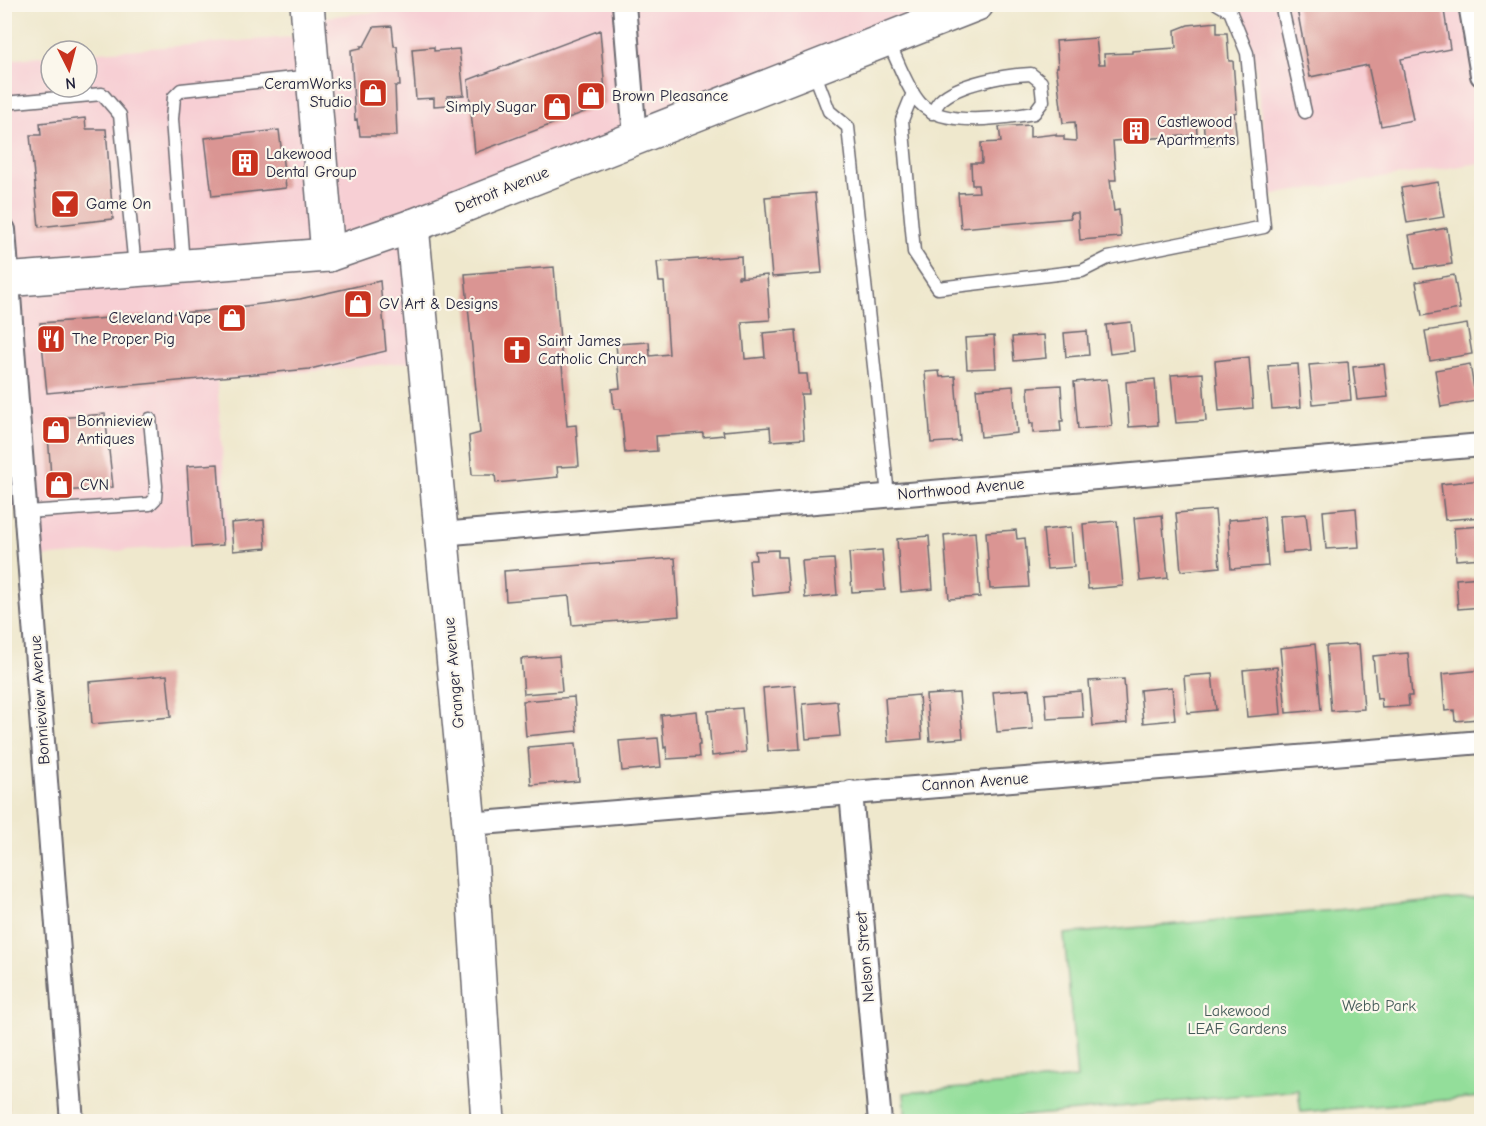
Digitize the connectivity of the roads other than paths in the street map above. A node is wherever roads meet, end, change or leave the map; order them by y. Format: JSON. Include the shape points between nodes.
{"nodes":[{"id":1,"x":307,"y":4,"type":"edge"},
{"id":2,"x":624,"y":4,"type":"edge"},
{"id":3,"x":977,"y":4,"type":"edge"},
{"id":4,"x":1218,"y":4,"type":"edge"},
{"id":5,"x":1281,"y":4,"type":"edge"},
{"id":6,"x":938,"y":11,"type":"edge"},
{"id":7,"x":1474,"y":13,"type":"edge"},
{"id":8,"x":887,"y":38,"type":"junction"},
{"id":9,"x":812,"y":68,"type":"junction"},
{"id":10,"x":1482,"y":75,"type":"edge"},
{"id":11,"x":313,"y":76,"type":"junction"},
{"id":12,"x":913,"y":93,"type":"junction"},
{"id":13,"x":4,"y":103,"type":"edge"},
{"id":14,"x":1305,"y":112,"type":"dead end"},
{"id":15,"x":932,"y":113,"type":"junction"},
{"id":16,"x":635,"y":137,"type":"junction"},
{"id":17,"x":412,"y":226,"type":"junction"},
{"id":18,"x":4,"y":230,"type":"edge"},
{"id":19,"x":328,"y":255,"type":"junction"},
{"id":20,"x":183,"y":266,"type":"junction"},
{"id":21,"x":135,"y":270,"type":"junction"},
{"id":22,"x":7,"y":280,"type":"edge"},
{"id":23,"x":150,"y":419,"type":"dead end"},
{"id":24,"x":1482,"y":445,"type":"edge"},
{"id":25,"x":14,"y":471,"type":"edge"},
{"id":26,"x":888,"y":495,"type":"junction"},
{"id":27,"x":26,"y":512,"type":"junction"},
{"id":28,"x":441,"y":534,"type":"junction"},
{"id":29,"x":1482,"y":742,"type":"edge"},
{"id":30,"x":850,"y":792,"type":"junction"},
{"id":31,"x":469,"y":824,"type":"junction"},
{"id":32,"x":72,"y":1122,"type":"edge"},
{"id":33,"x":488,"y":1122,"type":"edge"},
{"id":34,"x":880,"y":1122,"type":"edge"}],
"edges":[{"from":1,"to":11,"type":"street"},
{"from":2,"to":16,"type":"street"},
{"from":3,"to":6,"type":"street","name":"Detroit Avenue"},
{"from":4,"to":12,"type":"lane","via":[[1230,11],[1247,52],[1264,227],[1108,258],[1082,271],[938,288],[914,252],[902,120]]},
{"from":5,"to":14,"type":"lane"},
{"from":6,"to":8,"type":"street","name":"Detroit Avenue"},
{"from":7,"to":10,"type":"street"},
{"from":8,"to":9,"type":"street","name":"Detroit Avenue"},
{"from":8,"to":12,"type":"lane"},
{"from":9,"to":16,"type":"street","name":"Detroit Avenue"},
{"from":9,"to":26,"type":"lane","via":[[829,111],[848,127]]},
{"from":11,"to":19,"type":"street"},
{"from":11,"to":20,"type":"lane","via":[[182,90],[174,98],[172,119]]},
{"from":12,"to":15,"type":"lane"},
{"from":13,"to":21,"type":"lane","via":[[102,94],[120,115]]},
{"from":15,"to":15,"type":"lane","via":[[959,118],[1034,112],[1043,101],[1041,82],[1032,74],[1019,74],[974,84],[941,100]]},
{"from":16,"to":17,"type":"street","name":"Detroit Avenue"},
{"from":17,"to":19,"type":"street","name":"Detroit Avenue"},
{"from":17,"to":28,"type":"street","name":"Granger Avenue"},
{"from":18,"to":22,"type":"street","name":"Bonnieview Avenue"},
{"from":19,"to":20,"type":"street","name":"Detroit Avenue"},
{"from":20,"to":21,"type":"street","name":"Detroit Avenue"},
{"from":21,"to":22,"type":"street","name":"Detroit Avenue"},
{"from":22,"to":25,"type":"street","name":"Bonnieview Avenue"},
{"from":23,"to":27,"type":"lane","via":[[156,486],[155,499],[150,504]]},
{"from":24,"to":26,"type":"street","name":"Northwood Avenue"},
{"from":25,"to":27,"type":"street","name":"Bonnieview Avenue"},
{"from":26,"to":28,"type":"street","name":"Northwood Avenue"},
{"from":27,"to":32,"type":"street","name":"Bonnieview Avenue"},
{"from":28,"to":31,"type":"street","name":"Granger Avenue"},
{"from":29,"to":30,"type":"street","name":"Cannon Avenue"},
{"from":30,"to":31,"type":"street","name":"Cannon Avenue"},
{"from":30,"to":34,"type":"street","name":"Nelson Street"},
{"from":31,"to":33,"type":"street","name":"Granger Avenue"}]}
